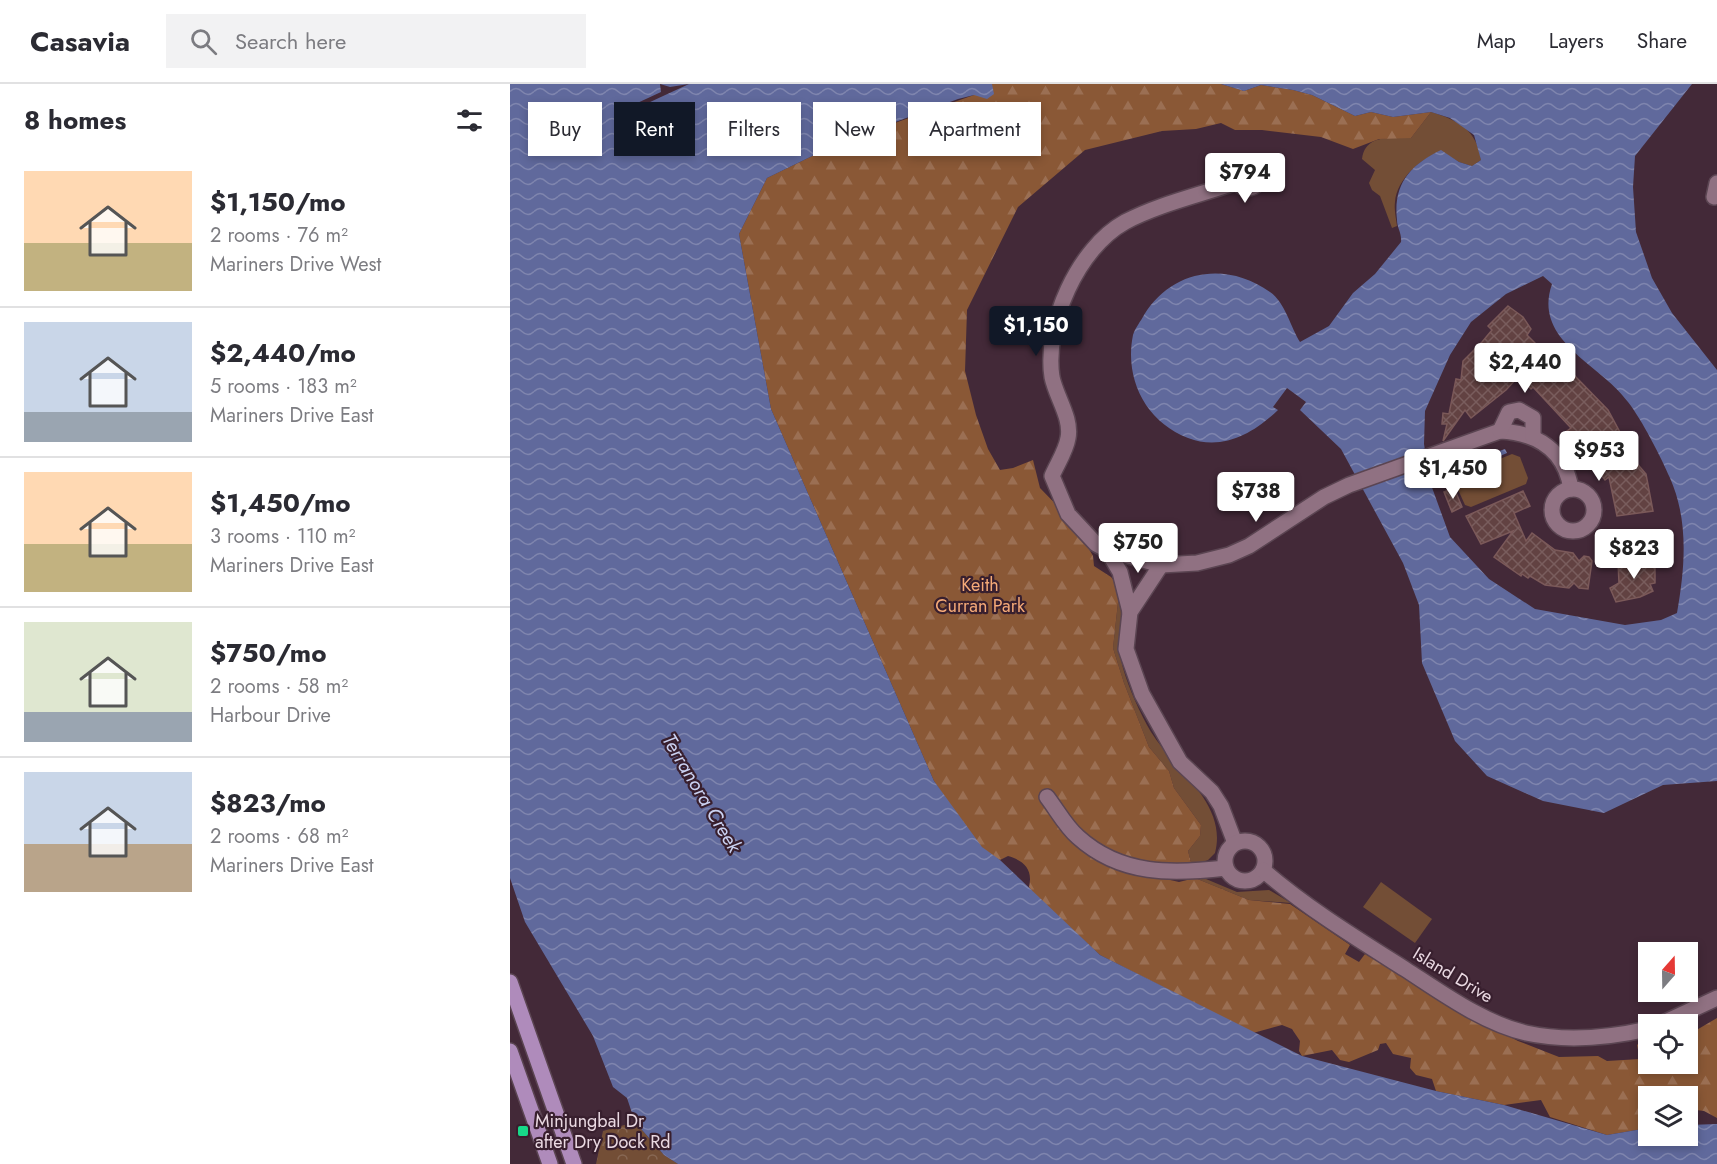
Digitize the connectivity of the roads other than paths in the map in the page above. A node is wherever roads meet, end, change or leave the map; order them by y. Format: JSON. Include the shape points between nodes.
{"nodes":[{"id":1,"x":1237,"y":182,"type":"dead end"},
{"id":2,"x":1500,"y":431,"type":"junction"},
{"id":3,"x":1533,"y":437,"type":"junction"},
{"id":4,"x":1571,"y":489,"type":"dead end"},
{"id":5,"x":1107,"y":550,"type":"junction"},
{"id":6,"x":1161,"y":565,"type":"junction"},
{"id":7,"x":1130,"y":612,"type":"junction"},
{"id":8,"x":1047,"y":797,"type":"dead end"},
{"id":9,"x":1235,"y":843,"type":"junction"},
{"id":10,"x":1226,"y":868,"type":"junction"},
{"id":11,"x":1263,"y":870,"type":"junction"},
{"id":12,"x":510,"y":982,"type":"edge"},
{"id":13,"x":1717,"y":998,"type":"edge"},
{"id":14,"x":1683,"y":1014,"type":"edge"},
{"id":15,"x":1638,"y":1031,"type":"edge"},
{"id":16,"x":510,"y":1051,"type":"edge"},
{"id":17,"x":550,"y":1164,"type":"edge"},
{"id":18,"x":574,"y":1164,"type":"edge"}],
"edges":[{"from":1,"to":5,"type":"street","via":[[1151,210],[1122,224],[1076,274],[1059,308],[1052,376],[1069,429],[1068,441],[1052,476],[1068,514],[1096,544]]},
{"from":2,"to":3,"type":"street"},
{"from":2,"to":3,"type":"street","via":[[1505,416],[1519,410],[1533,418]]},
{"from":2,"to":6,"type":"street","via":[[1349,485],[1229,555],[1197,563]]},
{"from":3,"to":4,"type":"street","via":[[1551,447],[1562,460]]},
{"from":5,"to":6,"type":"street"},
{"from":5,"to":7,"type":"street","via":[[1120,572]]},
{"from":6,"to":7,"type":"street"},
{"from":7,"to":9,"type":"street","via":[[1126,648],[1142,694],[1180,762],[1221,806]]},
{"from":8,"to":10,"type":"street","via":[[1078,837],[1127,865],[1176,873]]},
{"from":9,"to":10,"type":"street","via":[[1225,856]]},
{"from":9,"to":11,"type":"street","via":[[1246,840],[1261,848]]},
{"from":10,"to":11,"type":"street","via":[[1234,878],[1247,881]]},
{"from":11,"to":15,"type":"street","name":"Island Drive","via":[[1333,923],[1486,1018],[1525,1032],[1564,1038]]},
{"from":12,"to":18,"type":"main road"},
{"from":13,"to":14,"type":"street"},
{"from":16,"to":17,"type":"main road"}]}
